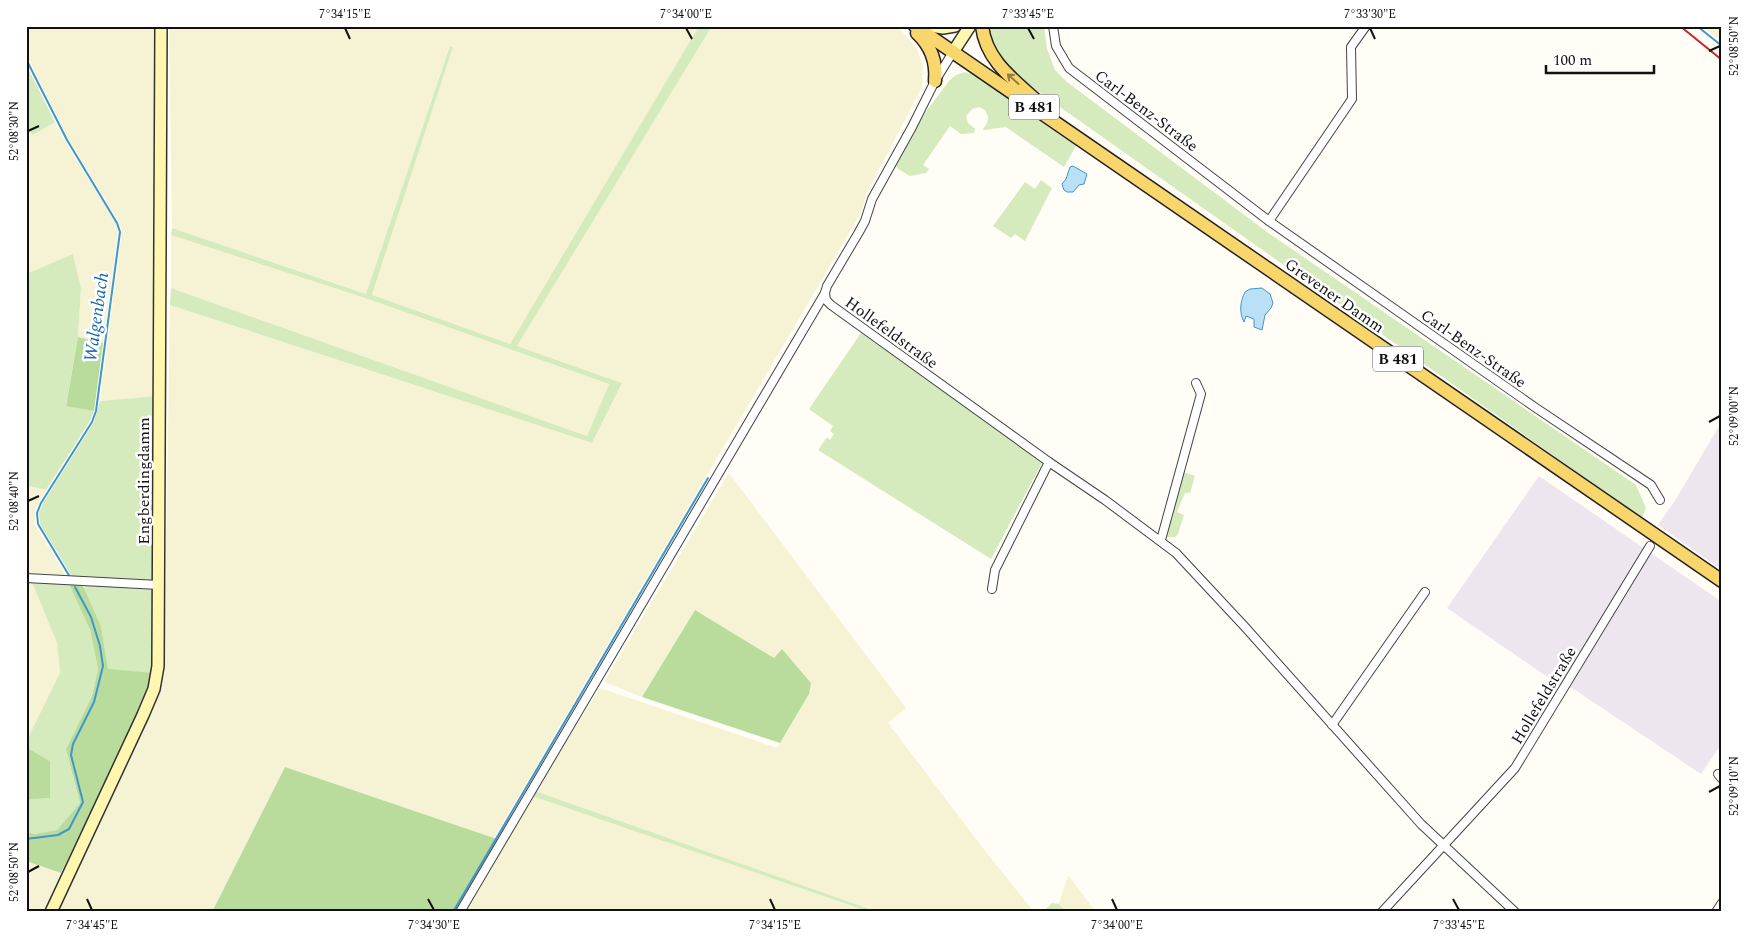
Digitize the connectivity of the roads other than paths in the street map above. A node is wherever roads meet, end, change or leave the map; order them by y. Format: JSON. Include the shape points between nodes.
{"nodes":[{"id":1,"x":161,"y":26,"type":"edge"},
{"id":2,"x":909,"y":26,"type":"edge"},
{"id":3,"x":915,"y":26,"type":"edge"},
{"id":4,"x":930,"y":26,"type":"edge"},
{"id":5,"x":955,"y":26,"type":"edge"},
{"id":6,"x":970,"y":26,"type":"edge"},
{"id":7,"x":982,"y":26,"type":"edge"},
{"id":8,"x":1054,"y":26,"type":"edge"},
{"id":9,"x":1366,"y":26,"type":"edge"},
{"id":10,"x":954,"y":52,"type":"junction"},
{"id":11,"x":935,"y":81,"type":"junction"},
{"id":12,"x":1075,"y":136,"type":"junction"},
{"id":13,"x":1269,"y":221,"type":"junction"},
{"id":14,"x":825,"y":293,"type":"junction"},
{"id":15,"x":1196,"y":383,"type":"dead end"},
{"id":16,"x":1049,"y":462,"type":"junction"},
{"id":17,"x":1660,"y":500,"type":"dead end"},
{"id":18,"x":1161,"y":540,"type":"junction"},
{"id":19,"x":1650,"y":546,"type":"dead end"},
{"id":20,"x":26,"y":578,"type":"edge"},
{"id":21,"x":1722,"y":581,"type":"edge"},
{"id":22,"x":159,"y":585,"type":"junction"},
{"id":23,"x":992,"y":589,"type":"dead end"},
{"id":24,"x":1425,"y":592,"type":"dead end"},
{"id":25,"x":1332,"y":725,"type":"junction"},
{"id":26,"x":1442,"y":845,"type":"junction"},
{"id":27,"x":1722,"y":903,"type":"edge"},
{"id":28,"x":51,"y":912,"type":"edge"},
{"id":29,"x":460,"y":912,"type":"edge"},
{"id":30,"x":1382,"y":912,"type":"edge"},
{"id":31,"x":1515,"y":912,"type":"edge"},
{"id":32,"x":1716,"y":912,"type":"edge"}],
"edges":[{"from":1,"to":22,"type":"street","name":"Engberdingdamm"},
{"from":2,"to":11,"type":"main road","via":[[931,50],[936,67]]},
{"from":3,"to":10,"type":"main road","number":"B 481"},
{"from":4,"to":5,"type":"street"},
{"from":6,"to":10,"type":"street"},
{"from":12,"to":7,"type":"main road","one_way":true,"via":[[994,60]]},
{"from":8,"to":13,"type":"street","name":"Carl-Benz-Straße","via":[[1056,46],[1069,68]]},
{"from":9,"to":13,"type":"street","via":[[1351,47],[1352,100]]},
{"from":10,"to":11,"type":"street","name":"Hollefeldstraße"},
{"from":10,"to":12,"type":"main road","name":"Grevener Damm","number":"B 481"},
{"from":11,"to":14,"type":"street","name":"Hollefeldstraße"},
{"from":12,"to":21,"type":"main road","name":"Grevener Damm","number":"B 481"},
{"from":13,"to":17,"type":"street","name":"Carl-Benz-Straße","via":[[1651,485]]},
{"from":14,"to":16,"type":"street","name":"Hollefeldstraße","via":[[831,305]]},
{"from":14,"to":29,"type":"street"},
{"from":15,"to":18,"type":"street","via":[[1200,394]]},
{"from":16,"to":18,"type":"street","name":"Hollefeldstraße"},
{"from":16,"to":23,"type":"street","via":[[995,570]]},
{"from":18,"to":25,"type":"street","name":"Hollefeldstraße","via":[[1245,627]]},
{"from":19,"to":26,"type":"street","name":"Hollefeldstraße","via":[[1515,768]]},
{"from":20,"to":22,"type":"street"},
{"from":22,"to":28,"type":"street","name":"Engberdingdamm","via":[[158,666],[154,689]]},
{"from":24,"to":25,"type":"street"},
{"from":25,"to":26,"type":"street","name":"Hollefeldstraße"},
{"from":26,"to":30,"type":"street"},
{"from":26,"to":31,"type":"street","name":"Hollefeldstraße"},
{"from":27,"to":32,"type":"street"}]}
